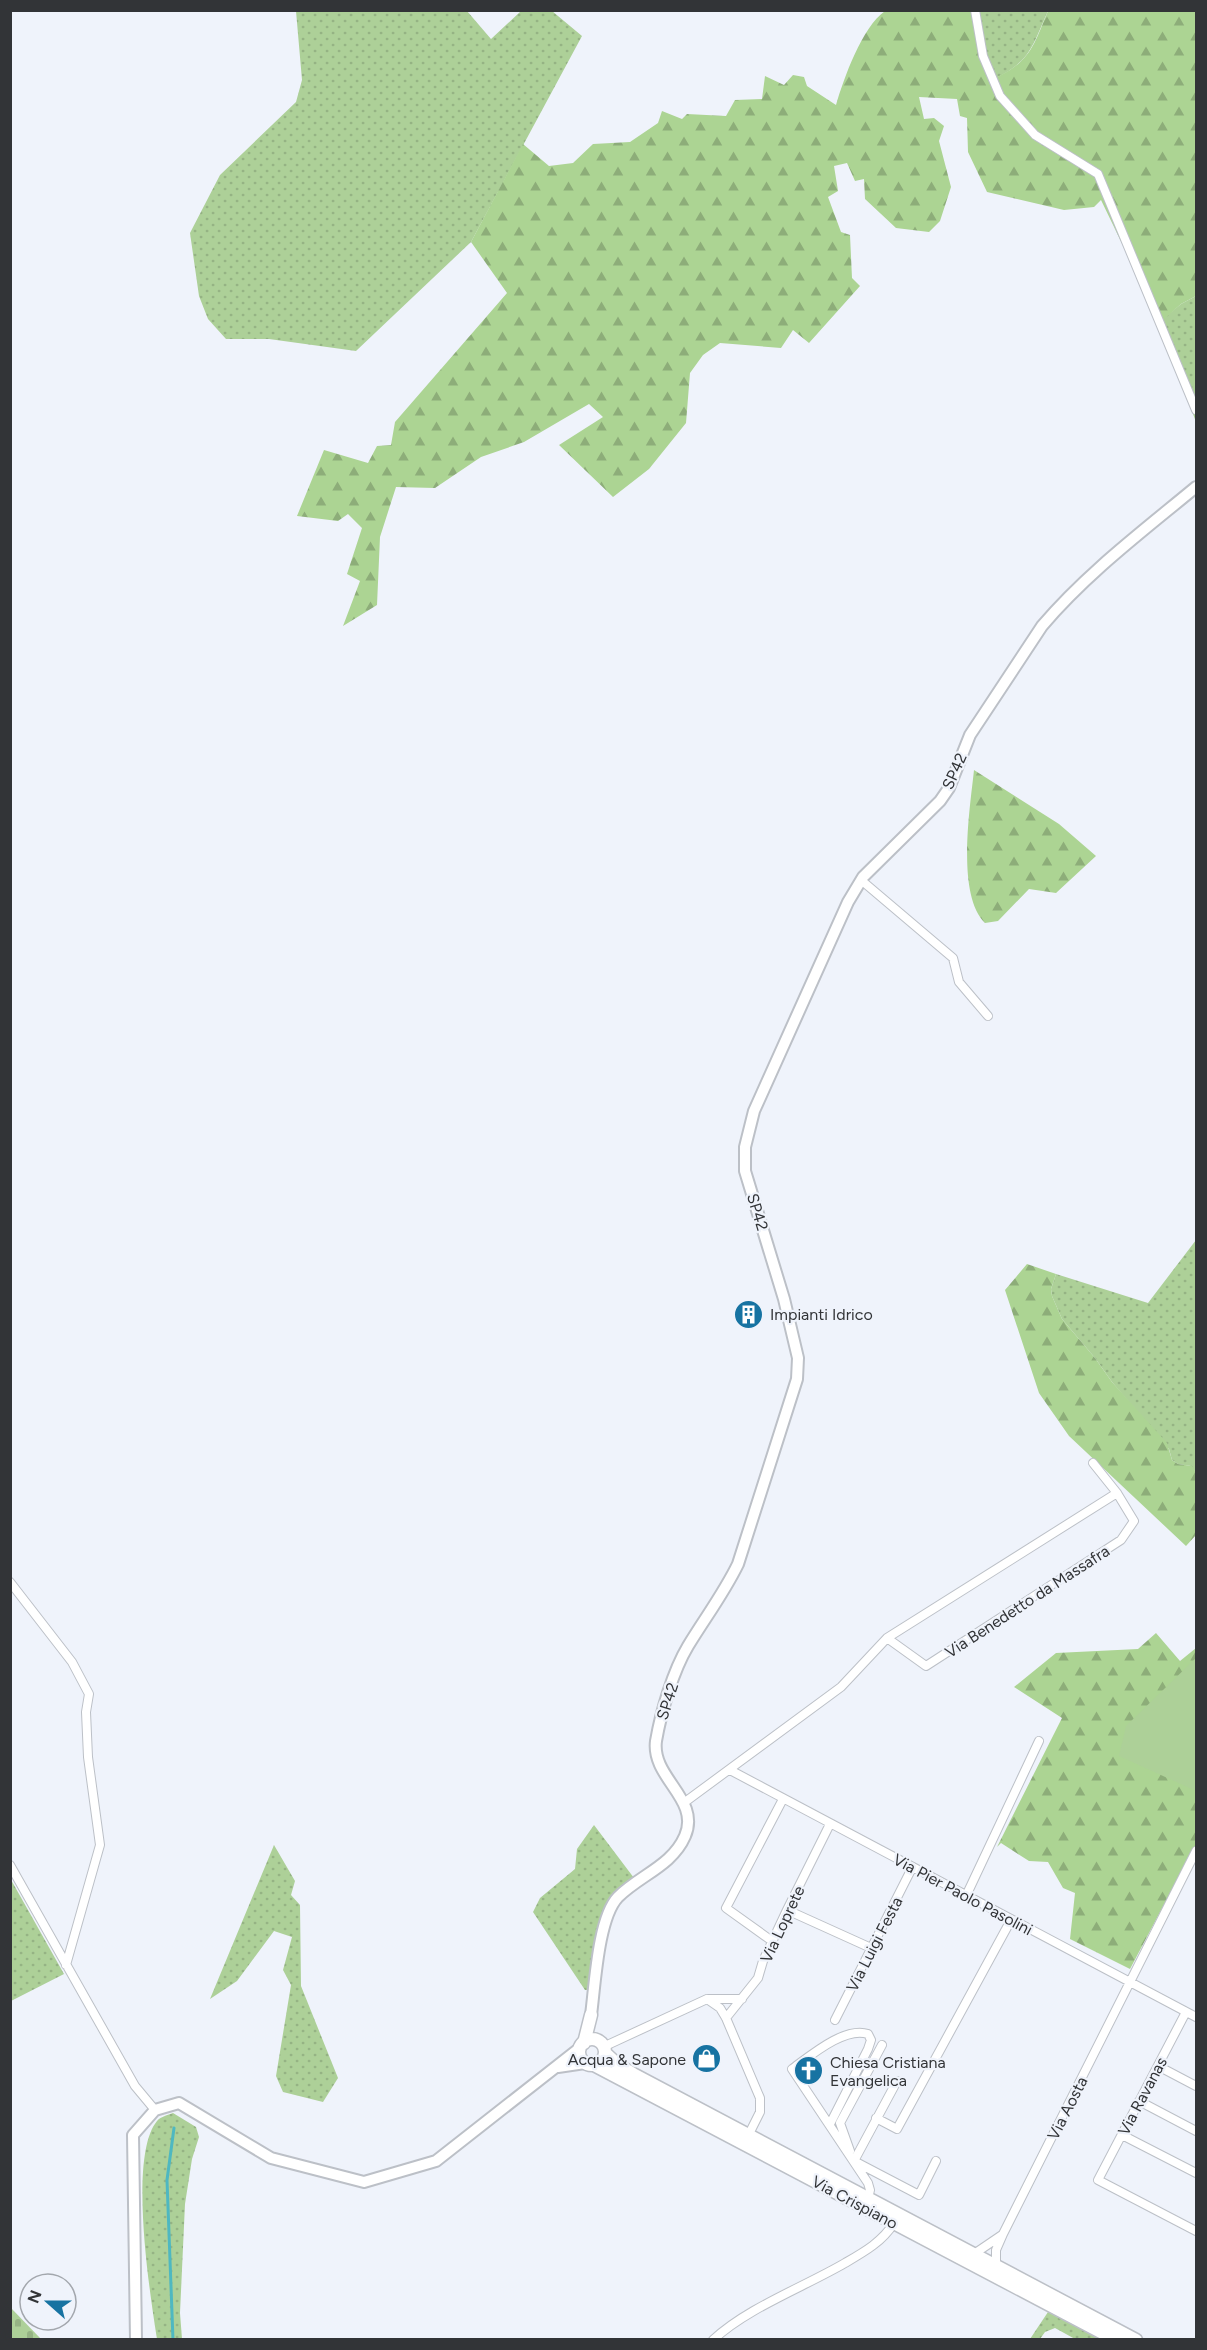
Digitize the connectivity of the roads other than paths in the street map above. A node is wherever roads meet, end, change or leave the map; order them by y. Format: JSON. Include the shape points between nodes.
{"nodes":[{"id":1,"x":975,"y":10,"type":"edge"},
{"id":2,"x":1197,"y":410,"type":"edge"},
{"id":3,"x":1197,"y":487,"type":"edge"},
{"id":4,"x":861,"y":880,"type":"junction"},
{"id":5,"x":988,"y":1016,"type":"dead end"},
{"id":6,"x":1093,"y":1463,"type":"dead end"},
{"id":7,"x":1117,"y":1493,"type":"junction"},
{"id":8,"x":10,"y":1582,"type":"edge"},
{"id":9,"x":887,"y":1638,"type":"junction"},
{"id":10,"x":1039,"y":1741,"type":"dead end"},
{"id":11,"x":730,"y":1770,"type":"junction"},
{"id":12,"x":783,"y":1799,"type":"junction"},
{"id":13,"x":685,"y":1802,"type":"junction"},
{"id":14,"x":830,"y":1824,"type":"junction"},
{"id":15,"x":1197,"y":1851,"type":"edge"},
{"id":16,"x":10,"y":1865,"type":"edge"},
{"id":17,"x":912,"y":1868,"type":"junction"},
{"id":18,"x":966,"y":1896,"type":"junction"},
{"id":19,"x":787,"y":1910,"type":"junction"},
{"id":20,"x":1011,"y":1920,"type":"junction"},
{"id":21,"x":772,"y":1941,"type":"junction"},
{"id":22,"x":871,"y":1948,"type":"junction"},
{"id":23,"x":66,"y":1965,"type":"junction"},
{"id":24,"x":1130,"y":1982,"type":"junction"},
{"id":25,"x":742,"y":1998,"type":"junction"},
{"id":26,"x":707,"y":1999,"type":"junction"},
{"id":27,"x":1186,"y":2012,"type":"junction"},
{"id":28,"x":591,"y":2015,"type":"junction"},
{"id":29,"x":1197,"y":2017,"type":"edge"},
{"id":30,"x":726,"y":2019,"type":"junction"},
{"id":31,"x":836,"y":2020,"type":"dead end"},
{"id":32,"x":582,"y":2045,"type":"junction"},
{"id":33,"x":882,"y":2045,"type":"dead end"},
{"id":34,"x":602,"y":2047,"type":"junction"},
{"id":35,"x":589,"y":2064,"type":"junction"},
{"id":36,"x":1158,"y":2066,"type":"junction"},
{"id":37,"x":558,"y":2067,"type":"junction"},
{"id":38,"x":897,"y":2081,"type":"dead end"},
{"id":39,"x":1197,"y":2086,"type":"edge"},
{"id":40,"x":1139,"y":2101,"type":"junction"},
{"id":41,"x":155,"y":2110,"type":"junction"},
{"id":42,"x":876,"y":2118,"type":"junction"},
{"id":43,"x":830,"y":2124,"type":"junction"},
{"id":44,"x":1197,"y":2131,"type":"edge"},
{"id":45,"x":749,"y":2134,"type":"junction"},
{"id":46,"x":1122,"y":2135,"type":"junction"},
{"id":47,"x":854,"y":2161,"type":"junction"},
{"id":48,"x":936,"y":2161,"type":"dead end"},
{"id":49,"x":1197,"y":2174,"type":"edge"},
{"id":50,"x":868,"y":2199,"type":"junction"},
{"id":51,"x":894,"y":2223,"type":"junction"},
{"id":52,"x":1197,"y":2231,"type":"edge"},
{"id":53,"x":1003,"y":2234,"type":"junction"},
{"id":54,"x":974,"y":2254,"type":"junction"},
{"id":55,"x":996,"y":2265,"type":"junction"},
{"id":56,"x":136,"y":2340,"type":"edge"},
{"id":57,"x":713,"y":2340,"type":"edge"},
{"id":58,"x":1116,"y":2340,"type":"edge"},
{"id":59,"x":1136,"y":2340,"type":"edge"}],
"edges":[{"from":1,"to":2,"type":"street","via":[[983,56],[1000,96],[1035,135],[1098,174]]},
{"from":3,"to":4,"type":"main road","name":"SP42","number":"SP42","via":[[1103,565],[1052,614],[970,735],[940,801]]},
{"from":4,"to":5,"type":"street","via":[[953,958],[959,982]]},
{"from":4,"to":13,"type":"main road","name":"SP42","number":"SP42","via":[[754,1111],[745,1147],[745,1171],[784,1299],[798,1358],[798,1380],[738,1564],[687,1648],[660,1724],[656,1755]]},
{"from":6,"to":7,"type":"street","name":"Via Benedetto da Massafra"},
{"from":7,"to":9,"type":"street"},
{"from":7,"to":9,"type":"street","name":"Via Benedetto da Massafra","via":[[1134,1521],[1121,1540],[926,1666]]},
{"from":8,"to":23,"type":"street","via":[[72,1662],[89,1694],[88,1757],[100,1845]]},
{"from":9,"to":11,"type":"street","via":[[841,1687]]},
{"from":10,"to":18,"type":"street"},
{"from":11,"to":12,"type":"street","name":"Via Pier Paolo Pasolini"},
{"from":11,"to":13,"type":"street"},
{"from":12,"to":14,"type":"street","name":"Via Pier Paolo Pasolini"},
{"from":12,"to":21,"type":"street","via":[[726,1908]]},
{"from":13,"to":28,"type":"main road","via":[[689,1824],[675,1853],[617,1898],[607,1916]]},
{"from":14,"to":17,"type":"street","name":"Via Pier Paolo Pasolini"},
{"from":14,"to":19,"type":"street","name":"Via Loprete"},
{"from":15,"to":24,"type":"street","name":"Via Aosta"},
{"from":16,"to":23,"type":"street"},
{"from":17,"to":18,"type":"street","name":"Via Pier Paolo Pasolini"},
{"from":17,"to":22,"type":"street","name":"Via Luigi Festa"},
{"from":18,"to":20,"type":"street","name":"Via Pier Paolo Pasolini"},
{"from":19,"to":21,"type":"street","name":"Via Loprete"},
{"from":19,"to":22,"type":"street"},
{"from":20,"to":24,"type":"street","name":"Via Pier Paolo Pasolini"},
{"from":20,"to":42,"type":"street","via":[[897,2129]]},
{"from":21,"to":25,"type":"street","name":"Via Loprete","via":[[758,1978]]},
{"from":22,"to":31,"type":"street","name":"Via Luigi Festa"},
{"from":23,"to":41,"type":"street","via":[[135,2085]]},
{"from":24,"to":27,"type":"street","name":"Via Pier Paolo Pasolini"},
{"from":24,"to":53,"type":"street","name":"Via Aosta"},
{"from":25,"to":26,"type":"street"},
{"from":25,"to":30,"type":"street","name":"Via Loprete"},
{"from":26,"to":30,"type":"street","via":[[720,2008]]},
{"from":26,"to":34,"type":"street"},
{"from":27,"to":29,"type":"street","name":"Via Pier Paolo Pasolini"},
{"from":27,"to":36,"type":"street","name":"Via Ravanas"},
{"from":28,"to":32,"type":"main road"},
{"from":28,"to":34,"type":"main road"},
{"from":30,"to":45,"type":"street","via":[[760,2098],[760,2112]]},
{"from":32,"to":34,"type":"main road","via":[[591,2040]]},
{"from":32,"to":35,"type":"main road","via":[[581,2059]]},
{"from":32,"to":37,"type":"main road"},
{"from":33,"to":47,"type":"street","name":"Via Crispiano","via":[[840,2123]]},
{"from":34,"to":35,"type":"main road","via":[[601,2062]]},
{"from":34,"to":45,"type":"main road","name":"Via Crispiano","via":[[618,2065]]},
{"from":35,"to":37,"type":"main road"},
{"from":35,"to":51,"type":"main road","name":"Via Crispiano"},
{"from":36,"to":39,"type":"street"},
{"from":36,"to":40,"type":"street","name":"Via Ravanas"},
{"from":37,"to":41,"type":"main road","via":[[436,2161],[364,2182],[271,2158],[179,2103]]},
{"from":38,"to":42,"type":"street"},
{"from":40,"to":44,"type":"street"},
{"from":40,"to":46,"type":"street","name":"Via Ravanas"},
{"from":41,"to":56,"type":"main road","via":[[133,2135]]},
{"from":42,"to":47,"type":"street"},
{"from":43,"to":43,"type":"street","name":"Via Crispiano","via":[[872,2040],[861,2031],[824,2046],[792,2069]]},
{"from":43,"to":47,"type":"street","name":"Via Crispiano"},
{"from":45,"to":50,"type":"main road","name":"Via Crispiano"},
{"from":46,"to":49,"type":"street"},
{"from":46,"to":52,"type":"street","name":"Via Ravanas","via":[[1098,2180]]},
{"from":47,"to":48,"type":"street","via":[[919,2195]]},
{"from":47,"to":50,"type":"street","name":"Via Crispiano","via":[[868,2183]]},
{"from":50,"to":54,"type":"main road","name":"Via Crispiano"},
{"from":51,"to":57,"type":"street","via":[[876,2245],[772,2300]]},
{"from":51,"to":58,"type":"main road","name":"Via Crispiano"},
{"from":53,"to":54,"type":"street"},
{"from":53,"to":55,"type":"street","name":"Via Aosta","via":[[996,2250]]},
{"from":54,"to":55,"type":"main road","name":"Via Crispiano"},
{"from":55,"to":59,"type":"main road","name":"Via Crispiano"}]}
